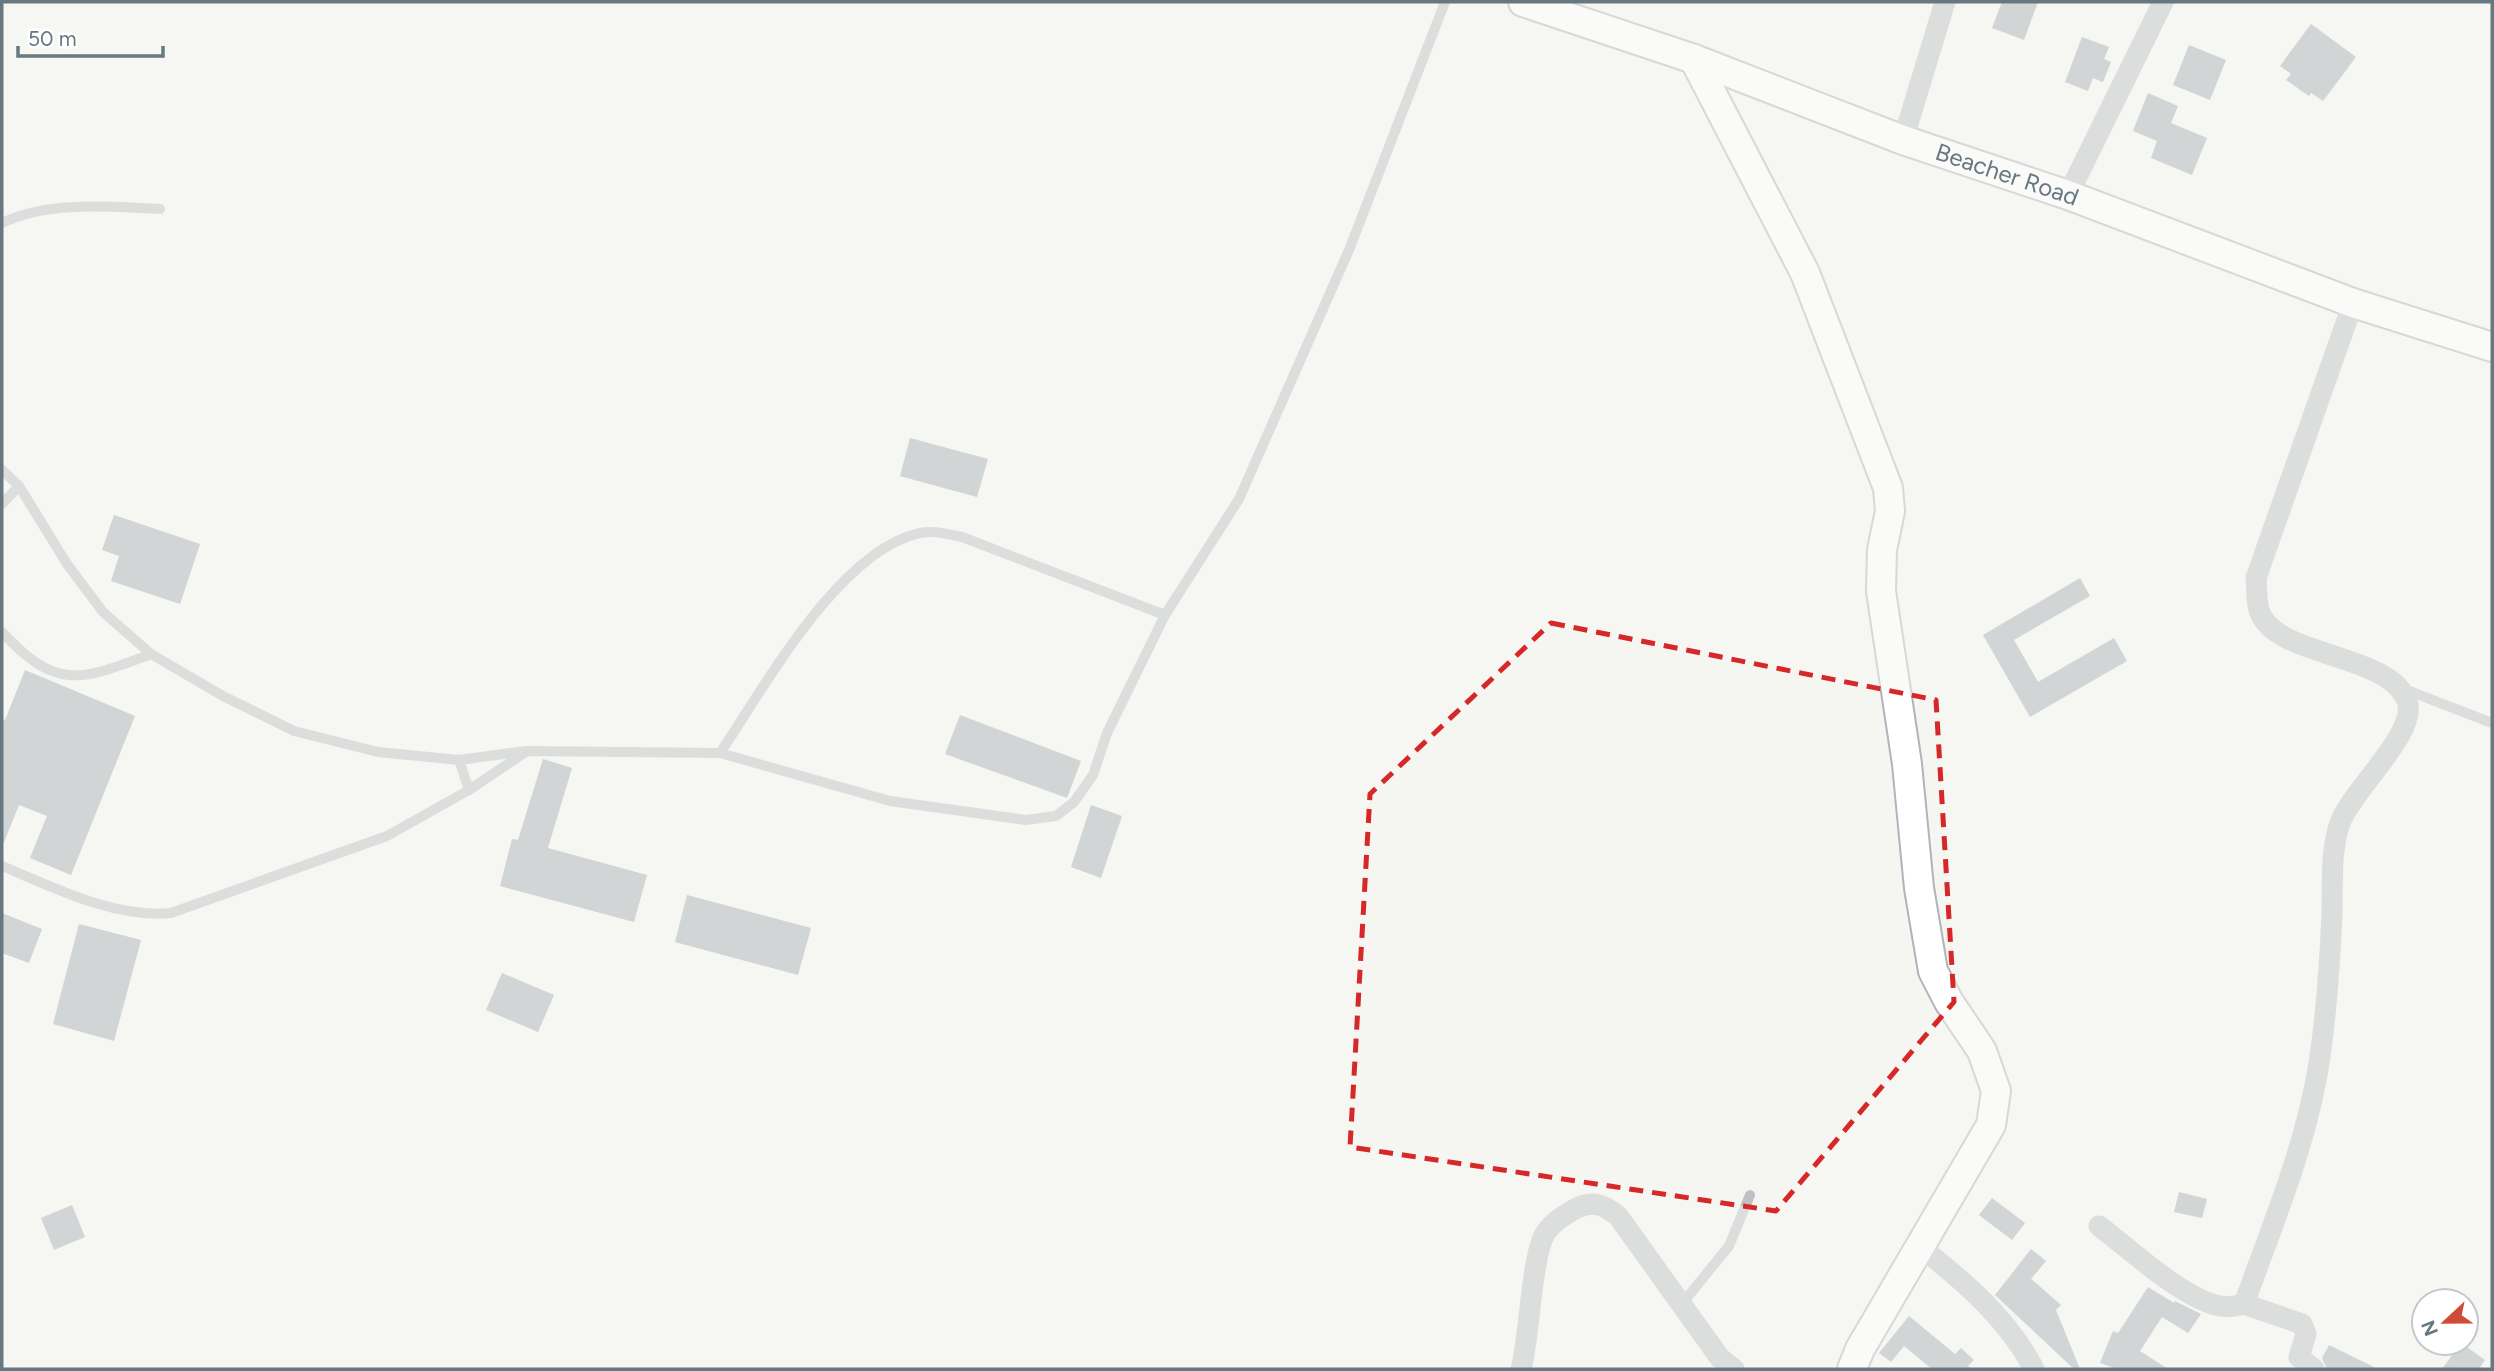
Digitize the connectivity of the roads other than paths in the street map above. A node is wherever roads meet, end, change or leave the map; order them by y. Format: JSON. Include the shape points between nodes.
{"nodes":[{"id":1,"x":1446,"y":2,"type":"edge"},
{"id":2,"x":1523,"y":2,"type":"edge"},
{"id":3,"x":1945,"y":2,"type":"edge"},
{"id":4,"x":2163,"y":2,"type":"edge"},
{"id":5,"x":1695,"y":60,"type":"junction"},
{"id":6,"x":1903,"y":140,"type":"junction"},
{"id":7,"x":2068,"y":195,"type":"junction"},
{"id":8,"x":160,"y":209,"type":"dead end"},
{"id":9,"x":2,"y":223,"type":"edge"},
{"id":10,"x":2353,"y":303,"type":"junction"},
{"id":11,"x":2492,"y":347,"type":"edge"},
{"id":12,"x":2,"y":470,"type":"edge"},
{"id":13,"x":19,"y":486,"type":"junction"},
{"id":14,"x":2,"y":505,"type":"edge"},
{"id":15,"x":1165,"y":615,"type":"junction"},
{"id":16,"x":2,"y":632,"type":"edge"},
{"id":17,"x":150,"y":654,"type":"junction"},
{"id":18,"x":2401,"y":688,"type":"junction"},
{"id":19,"x":2492,"y":723,"type":"edge"},
{"id":20,"x":526,"y":751,"type":"junction"},
{"id":21,"x":720,"y":753,"type":"junction"},
{"id":22,"x":459,"y":760,"type":"junction"},
{"id":23,"x":469,"y":790,"type":"junction"},
{"id":24,"x":2,"y":866,"type":"edge"},
{"id":25,"x":1750,"y":1195,"type":"dead end"},
{"id":26,"x":2099,"y":1226,"type":"dead end"},
{"id":27,"x":1920,"y":1247,"type":"junction"},
{"id":28,"x":2244,"y":1304,"type":"junction"},
{"id":29,"x":1681,"y":1306,"type":"junction"},
{"id":30,"x":1521,"y":1369,"type":"edge"},
{"id":31,"x":1734,"y":1369,"type":"edge"},
{"id":32,"x":1852,"y":1369,"type":"edge"},
{"id":33,"x":2034,"y":1369,"type":"edge"},
{"id":34,"x":2314,"y":1369,"type":"edge"}],
"edges":[{"from":1,"to":15,"type":"lane","via":[[1349,250],[1239,499]]},
{"from":2,"to":5,"type":"street","name":"Beacher Road"},
{"from":3,"to":6,"type":"street"},
{"from":4,"to":7,"type":"street"},
{"from":5,"to":6,"type":"street","name":"Beacher Road"},
{"from":5,"to":27,"type":"street","via":[[1804,273],[1888,488],[1890,511],[1882,550],[1881,591],[1931,957],[1949,1002],[1982,1051],[1996,1091],[1991,1125]]},
{"from":6,"to":7,"type":"street","name":"Beacher Road"},
{"from":7,"to":10,"type":"street","name":"Beacher Road"},
{"from":8,"to":9,"type":"lane","via":[[93,206]]},
{"from":10,"to":11,"type":"street","name":"Beacher Road"},
{"from":10,"to":18,"type":"street","via":[[2256,578],[2259,610],[2272,629],[2376,672]]},
{"from":12,"to":13,"type":"lane"},
{"from":13,"to":14,"type":"lane"},
{"from":13,"to":17,"type":"lane","via":[[103,612]]},
{"from":15,"to":21,"type":"lane","via":[[962,537],[941,532],[907,537],[860,565],[816,611]]},
{"from":15,"to":21,"type":"lane","via":[[1107,733],[1093,775],[1074,802],[1056,816],[1026,820],[890,801]]},
{"from":16,"to":17,"type":"lane","via":[[24,656],[78,678]]},
{"from":17,"to":22,"type":"lane","via":[[294,732],[378,752]]},
{"from":18,"to":19,"type":"lane"},
{"from":18,"to":28,"type":"street","via":[[2409,717],[2340,821],[2320,1058],[2290,1176]]},
{"from":20,"to":21,"type":"lane"},
{"from":20,"to":22,"type":"lane"},
{"from":20,"to":23,"type":"lane"},
{"from":22,"to":23,"type":"lane"},
{"from":23,"to":24,"type":"lane","via":[[387,836],[171,913],[132,911],[69,893]]},
{"from":25,"to":29,"type":"lane","via":[[1729,1246]]},
{"from":26,"to":28,"type":"street","via":[[2211,1304],[2229,1308]]},
{"from":27,"to":32,"type":"street"},
{"from":27,"to":33,"type":"street","via":[[2014,1336]]},
{"from":28,"to":34,"type":"street","via":[[2302,1324],[2306,1334],[2299,1357]]},
{"from":29,"to":30,"type":"street","via":[[1618,1216],[1605,1205],[1587,1203],[1561,1216],[1545,1233]]},
{"from":29,"to":31,"type":"street","via":[[1720,1358]]}]}
